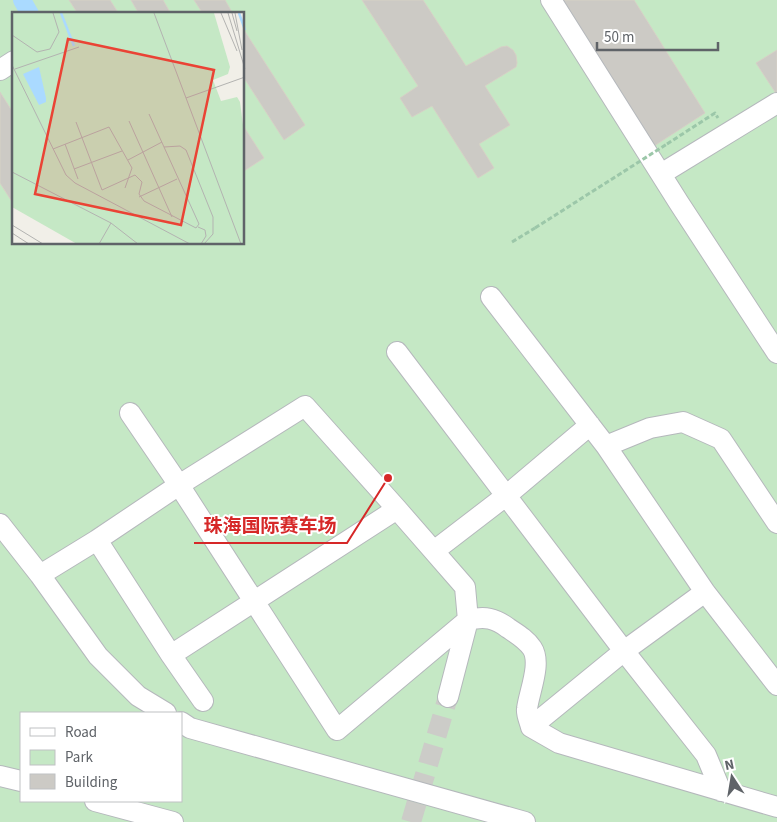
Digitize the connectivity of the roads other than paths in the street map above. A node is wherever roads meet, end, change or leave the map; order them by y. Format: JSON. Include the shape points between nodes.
{"nodes":[{"id":1,"x":551,"y":0,"type":"edge"},
{"id":2,"x":12,"y":63,"type":"edge"},
{"id":3,"x":0,"y":70,"type":"edge"},
{"id":4,"x":777,"y":103,"type":"edge"},
{"id":5,"x":661,"y":174,"type":"junction"},
{"id":6,"x":491,"y":296,"type":"dead end"},
{"id":7,"x":397,"y":352,"type":"dead end"},
{"id":8,"x":777,"y":353,"type":"edge"},
{"id":9,"x":130,"y":413,"type":"dead end"},
{"id":10,"x":590,"y":425,"type":"junction"},
{"id":11,"x":606,"y":446,"type":"junction"},
{"id":12,"x":179,"y":485,"type":"junction"},
{"id":13,"x":507,"y":495,"type":"junction"},
{"id":14,"x":397,"y":509,"type":"junction"},
{"id":15,"x":777,"y":523,"type":"edge"},
{"id":16,"x":0,"y":524,"type":"edge"},
{"id":17,"x":97,"y":540,"type":"junction"},
{"id":18,"x":434,"y":551,"type":"junction"},
{"id":19,"x":40,"y":575,"type":"junction"},
{"id":20,"x":705,"y":592,"type":"junction"},
{"id":21,"x":254,"y":602,"type":"junction"},
{"id":22,"x":468,"y":620,"type":"junction"},
{"id":23,"x":624,"y":651,"type":"junction"},
{"id":24,"x":171,"y":655,"type":"junction"},
{"id":25,"x":777,"y":685,"type":"edge"},
{"id":26,"x":448,"y":697,"type":"tunnel mouth"},
{"id":27,"x":203,"y":701,"type":"dead end"},
{"id":28,"x":164,"y":712,"type":"edge"},
{"id":29,"x":182,"y":723,"type":"edge"},
{"id":30,"x":531,"y":727,"type":"junction"},
{"id":31,"x":0,"y":776,"type":"edge"},
{"id":32,"x":20,"y":781,"type":"edge"},
{"id":33,"x":721,"y":791,"type":"junction"},
{"id":34,"x":99,"y":802,"type":"edge"},
{"id":35,"x":777,"y":807,"type":"edge"},
{"id":36,"x":173,"y":822,"type":"edge"},
{"id":37,"x":526,"y":822,"type":"edge"}],
"edges":[{"from":1,"to":5,"type":"lane"},
{"from":2,"to":3,"type":"lane"},
{"from":4,"to":5,"type":"lane"},
{"from":5,"to":8,"type":"lane"},
{"from":6,"to":10,"type":"lane"},
{"from":7,"to":13,"type":"lane"},
{"from":9,"to":12,"type":"lane"},
{"from":10,"to":11,"type":"lane"},
{"from":10,"to":13,"type":"lane"},
{"from":11,"to":15,"type":"lane","via":[[650,428],[683,422],[721,439]]},
{"from":11,"to":20,"type":"lane"},
{"from":12,"to":14,"type":"lane","via":[[305,406]]},
{"from":12,"to":17,"type":"lane"},
{"from":12,"to":21,"type":"lane"},
{"from":13,"to":18,"type":"lane"},
{"from":13,"to":23,"type":"lane"},
{"from":14,"to":18,"type":"lane"},
{"from":14,"to":21,"type":"lane"},
{"from":16,"to":19,"type":"lane"},
{"from":17,"to":19,"type":"lane"},
{"from":17,"to":24,"type":"lane"},
{"from":18,"to":22,"type":"lane","via":[[465,588]]},
{"from":19,"to":28,"type":"lane","via":[[98,656],[138,696]]},
{"from":20,"to":23,"type":"lane"},
{"from":20,"to":25,"type":"lane"},
{"from":21,"to":22,"type":"lane","via":[[337,730]]},
{"from":21,"to":24,"type":"lane"},
{"from":22,"to":26,"type":"lane"},
{"from":22,"to":30,"type":"lane","via":[[487,617],[526,640],[533,650],[536,660],[526,711]]},
{"from":23,"to":30,"type":"lane"},
{"from":23,"to":33,"type":"lane","via":[[706,755]]},
{"from":24,"to":27,"type":"lane"},
{"from":29,"to":37,"type":"lane","via":[[190,728]]},
{"from":30,"to":33,"type":"lane","via":[[559,743]]},
{"from":31,"to":32,"type":"lane"},
{"from":33,"to":35,"type":"lane"},
{"from":34,"to":36,"type":"lane"}]}
